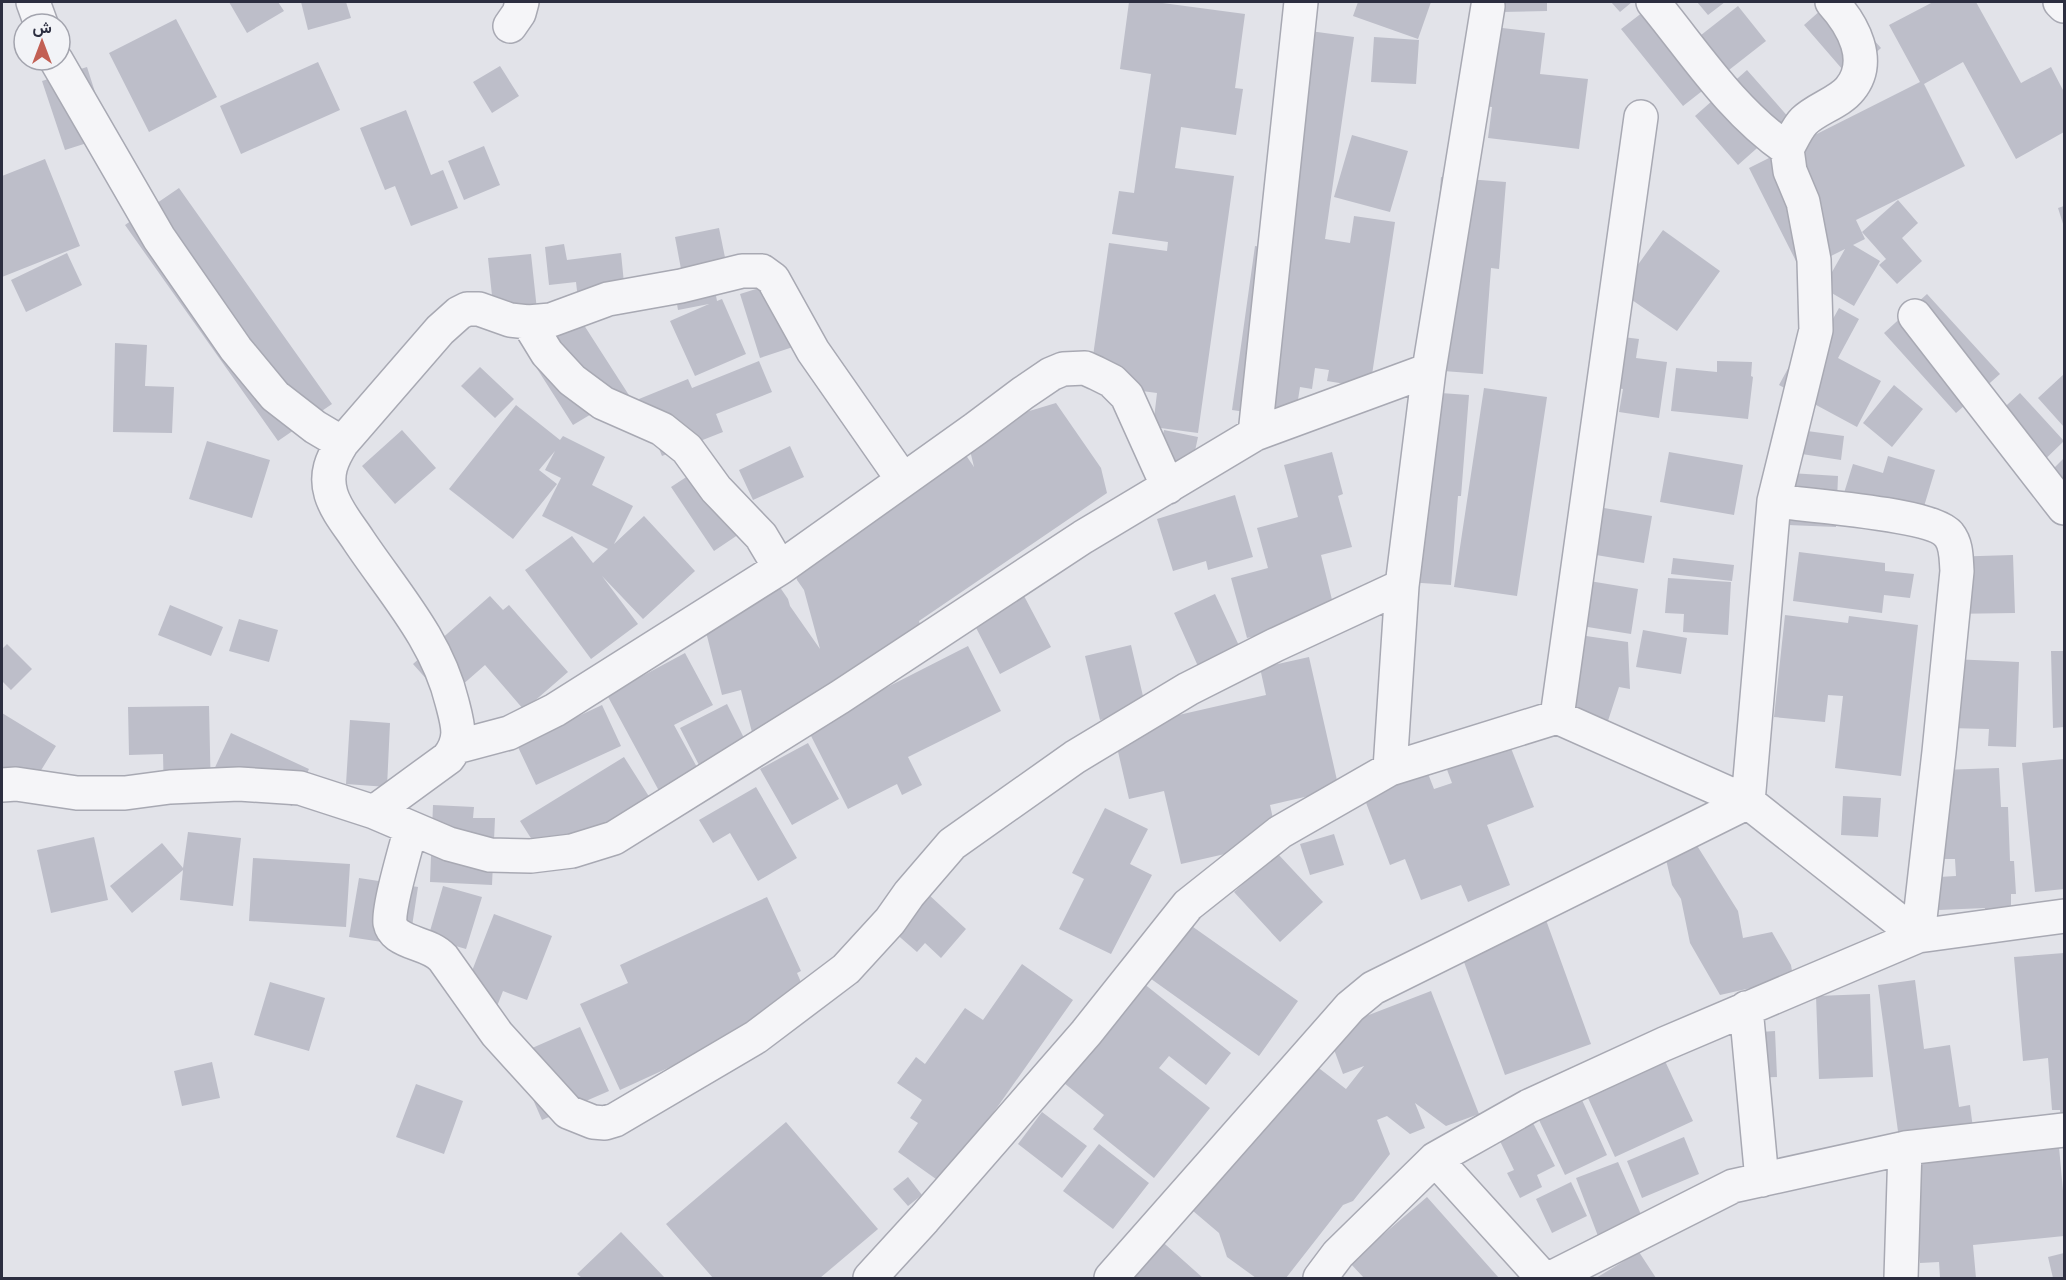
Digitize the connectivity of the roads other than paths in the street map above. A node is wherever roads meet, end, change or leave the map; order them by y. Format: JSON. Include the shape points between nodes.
{"nodes":[{"id":1,"x":1301,"y":2,"type":"edge"},
{"id":2,"x":1653,"y":2,"type":"edge"},
{"id":3,"x":1832,"y":2,"type":"edge"},
{"id":4,"x":2060,"y":2,"type":"edge"},
{"id":5,"x":1488,"y":6,"type":"dead end"},
{"id":6,"x":2064,"y":6,"type":"edge"},
{"id":7,"x":63,"y":72,"type":"edge"},
{"id":8,"x":1641,"y":117,"type":"dead end"},
{"id":9,"x":1786,"y":149,"type":"junction"},
{"id":10,"x":1915,"y":316,"type":"dead end"},
{"id":11,"x":528,"y":322,"type":"junction"},
{"id":12,"x":1429,"y":370,"type":"junction"},
{"id":13,"x":1255,"y":434,"type":"junction"},
{"id":14,"x":342,"y":442,"type":"junction"},
{"id":15,"x":903,"y":480,"type":"junction"},
{"id":16,"x":1168,"y":487,"type":"junction"},
{"id":17,"x":1774,"y":501,"type":"junction"},
{"id":18,"x":2064,"y":508,"type":"edge"},
{"id":19,"x":780,"y":568,"type":"junction"},
{"id":20,"x":1402,"y":586,"type":"junction"},
{"id":21,"x":1557,"y":717,"type":"junction"},
{"id":22,"x":456,"y":747,"type":"junction"},
{"id":23,"x":1390,"y":770,"type":"junction"},
{"id":24,"x":2,"y":785,"type":"edge"},
{"id":25,"x":1748,"y":802,"type":"junction"},
{"id":26,"x":374,"y":812,"type":"junction"},
{"id":27,"x":411,"y":828,"type":"junction"},
{"id":28,"x":2064,"y":916,"type":"edge"},
{"id":29,"x":1918,"y":936,"type":"junction"},
{"id":30,"x":1746,"y":1008,"type":"junction"},
{"id":31,"x":2064,"y":1130,"type":"edge"},
{"id":32,"x":1905,"y":1148,"type":"junction"},
{"id":33,"x":1436,"y":1159,"type":"junction"},
{"id":34,"x":1762,"y":1179,"type":"junction"},
{"id":35,"x":870,"y":1278,"type":"edge"},
{"id":36,"x":1112,"y":1278,"type":"edge"},
{"id":37,"x":1320,"y":1278,"type":"edge"},
{"id":38,"x":1543,"y":1278,"type":"edge"},
{"id":39,"x":1551,"y":1278,"type":"edge"},
{"id":40,"x":1901,"y":1278,"type":"edge"}],
"edges":[{"from":1,"to":13,"type":"street"},
{"from":2,"to":9,"type":"street","via":[[1727,96]]},
{"from":3,"to":9,"type":"street","via":[[1844,15],[1861,50],[1861,69],[1850,90],[1803,121]]},
{"from":4,"to":6,"type":"street"},
{"from":5,"to":12,"type":"street"},
{"from":7,"to":14,"type":"street","via":[[159,238],[236,349],[275,396]]},
{"from":8,"to":21,"type":"street"},
{"from":9,"to":17,"type":"street","via":[[1803,202],[1814,260],[1816,330]]},
{"from":10,"to":18,"type":"street"},
{"from":11,"to":14,"type":"street","via":[[472,308],[459,313]]},
{"from":11,"to":15,"type":"street","via":[[551,320],[608,299],[742,271],[762,271],[772,279],[813,351]]},
{"from":11,"to":19,"type":"street","via":[[547,353],[572,380],[603,403],[662,429],[687,449],[716,489],[761,536]]},
{"from":12,"to":13,"type":"street"},
{"from":12,"to":20,"type":"street"},
{"from":13,"to":16,"type":"street"},
{"from":14,"to":22,"type":"street","via":[[328,473],[331,495],[423,631],[440,664],[455,712]]},
{"from":15,"to":16,"type":"street","via":[[1041,380],[1063,369],[1085,368],[1112,381],[1127,396]]},
{"from":15,"to":19,"type":"street"},
{"from":16,"to":27,"type":"street","via":[[1083,537],[840,697],[614,838],[572,852],[490,855]]},
{"from":17,"to":25,"type":"street"},
{"from":17,"to":29,"type":"street","via":[[1934,525],[1948,534],[1955,547],[1956,582]]},
{"from":19,"to":22,"type":"street","via":[[555,710],[509,733]]},
{"from":20,"to":23,"type":"street"},
{"from":20,"to":27,"type":"street","via":[[1188,689],[1076,757],[952,844],[846,969],[756,1037],[650,1101],[605,1123],[585,1121],[568,1112],[497,1034],[443,958],[392,929],[392,904]]},
{"from":21,"to":23,"type":"street"},
{"from":21,"to":25,"type":"street"},
{"from":22,"to":26,"type":"street","via":[[448,758]]},
{"from":23,"to":35,"type":"street","via":[[1280,832],[1188,905],[1086,1033]]},
{"from":24,"to":26,"type":"street","via":[[77,793],[125,793],[249,784],[300,788]]},
{"from":25,"to":29,"type":"street"},
{"from":25,"to":36,"type":"street","via":[[1373,988],[1350,1007]]},
{"from":26,"to":27,"type":"street"},
{"from":28,"to":29,"type":"street"},
{"from":29,"to":30,"type":"street"},
{"from":30,"to":33,"type":"street","via":[[1530,1106]]},
{"from":30,"to":34,"type":"street"},
{"from":31,"to":32,"type":"street"},
{"from":32,"to":34,"type":"street"},
{"from":32,"to":40,"type":"street"},
{"from":33,"to":37,"type":"street","via":[[1338,1254]]},
{"from":33,"to":38,"type":"street"},
{"from":34,"to":39,"type":"street","via":[[1733,1186]]}]}
